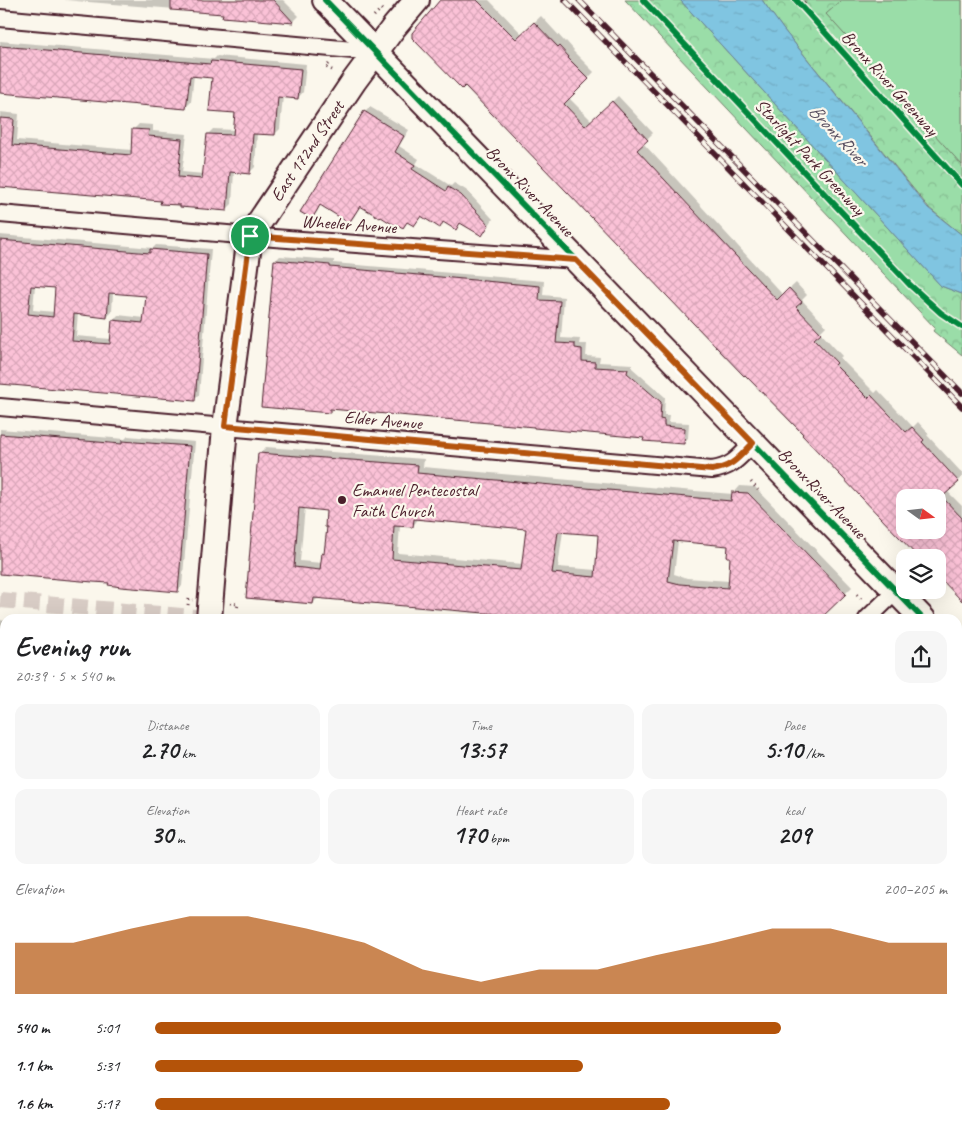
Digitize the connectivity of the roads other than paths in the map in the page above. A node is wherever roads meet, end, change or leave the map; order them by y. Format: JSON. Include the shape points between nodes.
{"nodes":[{"id":1,"x":325,"y":0,"type":"edge"},
{"id":2,"x":417,"y":0,"type":"edge"},
{"id":3,"x":0,"y":18,"type":"edge"},
{"id":4,"x":375,"y":52,"type":"junction"},
{"id":5,"x":0,"y":214,"type":"edge"},
{"id":6,"x":250,"y":236,"type":"junction"},
{"id":7,"x":576,"y":260,"type":"junction"},
{"id":8,"x":0,"y":407,"type":"edge"},
{"id":9,"x":225,"y":426,"type":"junction"},
{"id":10,"x":753,"y":443,"type":"junction"},
{"id":11,"x":896,"y":591,"type":"joint"},
{"id":12,"x":904,"y":599,"type":"edge"},
{"id":13,"x":209,"y":614,"type":"edge"},
{"id":14,"x":872,"y":614,"type":"edge"},
{"id":15,"x":918,"y":614,"type":"edge"}],
"edges":[{"from":1,"to":4,"type":"main road","name":"Bronx River Avenue"},
{"from":2,"to":4,"type":"main road","name":"East 172nd Street"},
{"from":3,"to":4,"type":"street"},
{"from":4,"to":6,"type":"main road","name":"East 172nd Street"},
{"from":4,"to":7,"type":"main road","name":"Bronx River Avenue"},
{"from":5,"to":6,"type":"street","name":"Wheeler Avenue"},
{"from":6,"to":7,"type":"street","name":"Wheeler Avenue"},
{"from":6,"to":9,"type":"main road","name":"East 172nd Street"},
{"from":7,"to":10,"type":"main road","name":"Bronx River Avenue"},
{"from":8,"to":9,"type":"street","name":"Elder Avenue"},
{"from":9,"to":10,"type":"street","name":"Elder Avenue","via":[[712,470],[734,462]]},
{"from":9,"to":13,"type":"main road","name":"East 172nd Street"},
{"from":10,"to":11,"type":"main road","name":"Bronx River Avenue"},
{"from":11,"to":14,"type":"street"},
{"from":12,"to":15,"type":"main road","name":"Bronx River Avenue"}]}
